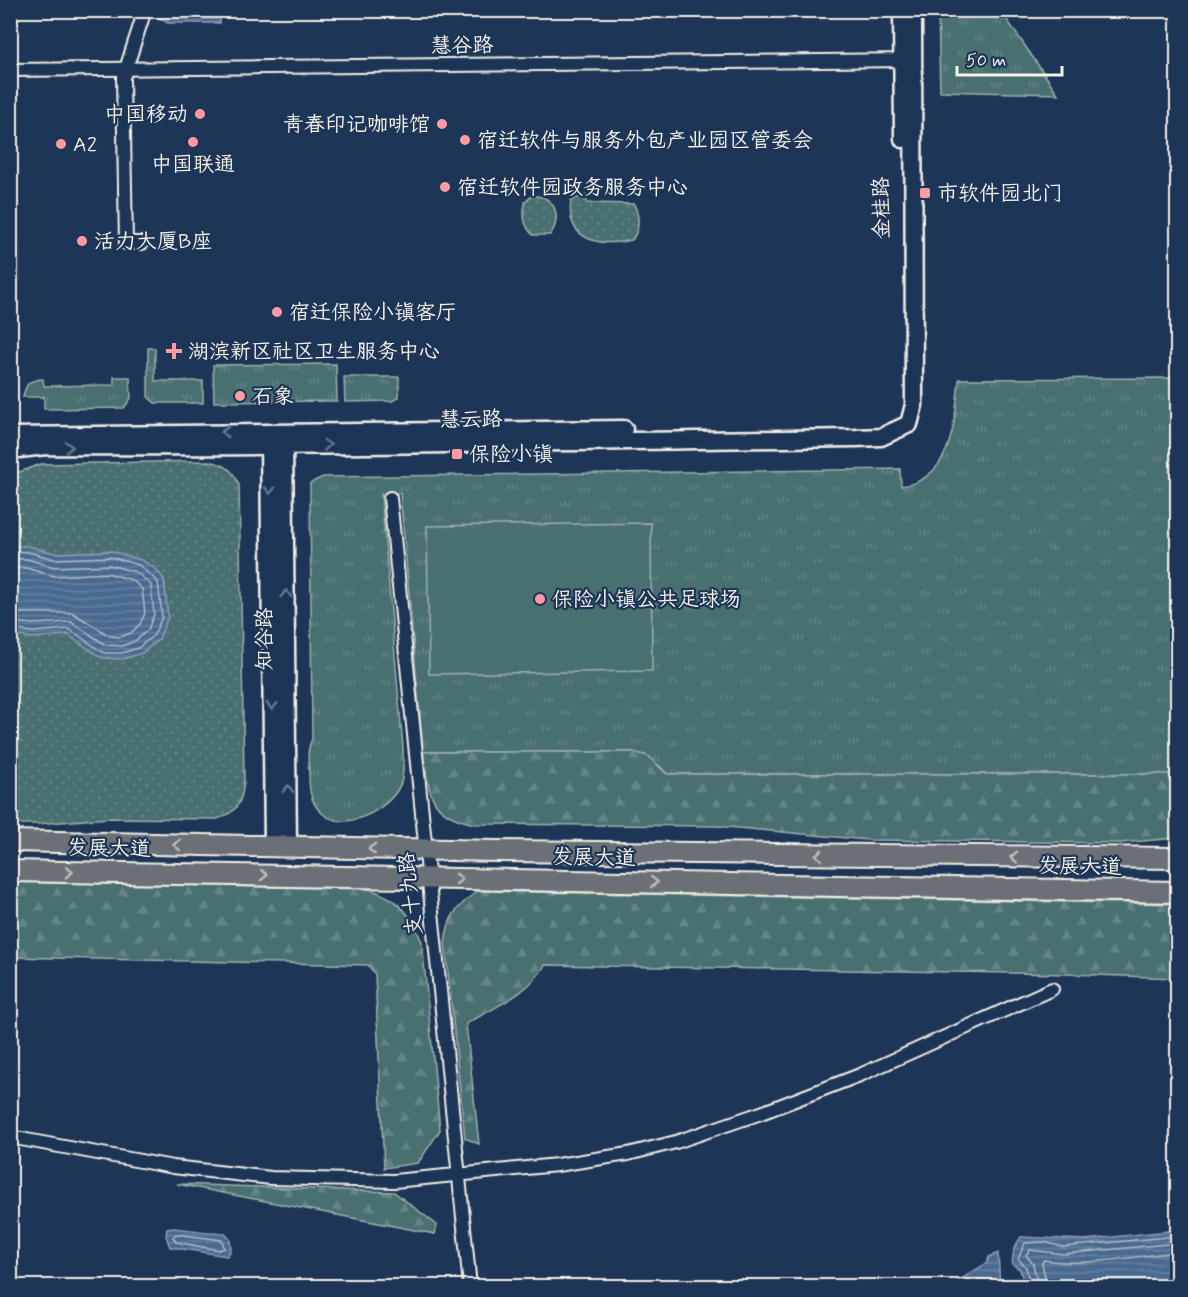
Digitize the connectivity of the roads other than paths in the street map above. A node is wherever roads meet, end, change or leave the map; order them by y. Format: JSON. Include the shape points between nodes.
{"nodes":[{"id":1,"x":145,"y":10,"type":"edge"},
{"id":2,"x":902,"y":10,"type":"edge"},
{"id":3,"x":913,"y":10,"type":"edge"},
{"id":4,"x":908,"y":60,"type":"junction"},
{"id":5,"x":125,"y":68,"type":"junction"},
{"id":6,"x":10,"y":70,"type":"edge"},
{"id":7,"x":142,"y":243,"type":"dead end"},
{"id":8,"x":910,"y":406,"type":"joint"},
{"id":9,"x":10,"y":436,"type":"edge"},
{"id":10,"x":277,"y":439,"type":"junction"},
{"id":11,"x":10,"y":450,"type":"edge"},
{"id":12,"x":390,"y":498,"type":"dead end"},
{"id":13,"x":10,"y":841,"type":"edge"},
{"id":14,"x":281,"y":847,"type":"junction"},
{"id":15,"x":425,"y":850,"type":"junction"},
{"id":16,"x":1178,"y":858,"type":"edge"},
{"id":17,"x":10,"y":871,"type":"edge"},
{"id":18,"x":428,"y":878,"type":"junction"},
{"id":19,"x":1178,"y":892,"type":"edge"},
{"id":20,"x":1052,"y":989,"type":"dead end"},
{"id":21,"x":10,"y":1137,"type":"edge"},
{"id":22,"x":458,"y":1175,"type":"junction"},
{"id":23,"x":470,"y":1287,"type":"edge"}],
"edges":[{"from":1,"to":5,"type":"street"},
{"from":2,"to":4,"type":"street","name":"金桂路"},
{"from":3,"to":4,"type":"street","name":"金桂路"},
{"from":4,"to":5,"type":"street","name":"慧谷路"},
{"from":4,"to":8,"type":"street","name":"金桂路"},
{"from":5,"to":6,"type":"street","name":"慧谷路"},
{"from":5,"to":7,"type":"street","via":[[126,243]]},
{"from":8,"to":10,"type":"street","name":"慧云路","via":[[881,426],[859,428]]},
{"from":10,"to":9,"type":"street","name":"慧云路","one_way":true},
{"from":11,"to":10,"type":"street","name":"慧云路","one_way":true},
{"from":10,"to":14,"type":"street","name":"知谷路"},
{"from":12,"to":15,"type":"street","name":"支十九路"},
{"from":14,"to":13,"type":"main road","name":"发展大道","one_way":true},
{"from":15,"to":14,"type":"main road","name":"发展大道","one_way":true},
{"from":16,"to":15,"type":"main road","name":"发展大道","one_way":true},
{"from":15,"to":18,"type":"street","name":"支十九路"},
{"from":17,"to":18,"type":"main road","name":"发展大道","one_way":true},
{"from":18,"to":19,"type":"main road","name":"发展大道","one_way":true},
{"from":18,"to":22,"type":"street","name":"支十九路"},
{"from":20,"to":22,"type":"street","via":[[860,1075],[676,1142],[557,1165]]},
{"from":21,"to":22,"type":"street","via":[[173,1167],[271,1178],[394,1180]]},
{"from":22,"to":23,"type":"street","name":"支十九路"}]}
